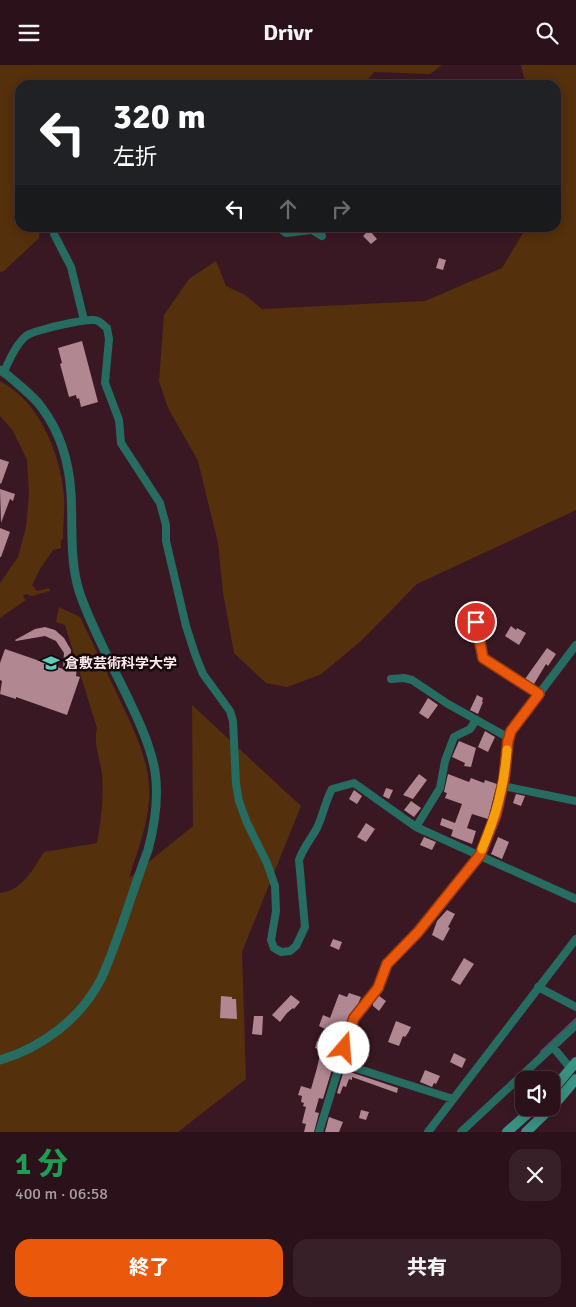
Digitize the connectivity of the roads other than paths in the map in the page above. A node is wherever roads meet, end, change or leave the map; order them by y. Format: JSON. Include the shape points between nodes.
{"nodes":[{"id":1,"x":54,"y":232,"type":"edge"},
{"id":2,"x":315,"y":232,"type":"edge"},
{"id":3,"x":322,"y":236,"type":"dead end"},
{"id":4,"x":84,"y":321,"type":"junction"},
{"id":5,"x":2,"y":371,"type":"edge"},
{"id":6,"x":472,"y":605,"type":"dead end"},
{"id":7,"x":576,"y":645,"type":"edge"},
{"id":8,"x":391,"y":679,"type":"dead end"},
{"id":9,"x":539,"y":694,"type":"junction"},
{"id":10,"x":476,"y":720,"type":"junction"},
{"id":11,"x":509,"y":738,"type":"junction"},
{"id":12,"x":503,"y":786,"type":"junction"},
{"id":13,"x":576,"y":801,"type":"edge"},
{"id":14,"x":416,"y":827,"type":"junction"},
{"id":15,"x":480,"y":855,"type":"junction"},
{"id":16,"x":576,"y":899,"type":"edge"},
{"id":17,"x":576,"y":939,"type":"edge"},
{"id":18,"x":538,"y":987,"type":"junction"},
{"id":19,"x":576,"y":1007,"type":"edge"},
{"id":20,"x":576,"y":1025,"type":"edge"},
{"id":21,"x":552,"y":1047,"type":"junction"},
{"id":22,"x":0,"y":1060,"type":"edge"},
{"id":23,"x":340,"y":1063,"type":"junction"},
{"id":24,"x":574,"y":1066,"type":"edge"},
{"id":25,"x":576,"y":1079,"type":"edge"},
{"id":26,"x":560,"y":1082,"type":"edge"},
{"id":27,"x":452,"y":1099,"type":"junction"},
{"id":28,"x":525,"y":1116,"type":"edge"},
{"id":29,"x":319,"y":1132,"type":"edge"},
{"id":30,"x":428,"y":1132,"type":"edge"},
{"id":31,"x":461,"y":1132,"type":"edge"},
{"id":32,"x":507,"y":1132,"type":"edge"},
{"id":33,"x":526,"y":1132,"type":"edge"}],
"edges":[{"from":1,"to":4,"type":"street","via":[[71,267]]},
{"from":2,"to":3,"type":"street"},
{"from":4,"to":5,"type":"street","via":[[26,336]]},
{"from":4,"to":14,"type":"street","via":[[97,320],[108,327],[105,383],[119,420],[121,443],[160,503],[166,541],[195,654],[203,674],[230,711],[239,801],[275,886],[276,911],[271,940],[274,948],[290,951],[305,927],[299,860],[332,789],[354,783]]},
{"from":5,"to":22,"type":"street","via":[[42,407],[63,450],[69,471],[72,552],[80,592],[145,737],[157,789],[148,850],[101,979],[65,1025],[32,1048]]},
{"from":6,"to":9,"type":"street","via":[[483,658]]},
{"from":7,"to":9,"type":"street"},
{"from":8,"to":10,"type":"street","via":[[412,680]]},
{"from":9,"to":11,"type":"street"},
{"from":10,"to":11,"type":"street"},
{"from":10,"to":14,"type":"street","via":[[470,729],[454,737],[440,788]]},
{"from":11,"to":12,"type":"street"},
{"from":12,"to":13,"type":"street"},
{"from":12,"to":15,"type":"street"},
{"from":14,"to":15,"type":"street"},
{"from":15,"to":16,"type":"street"},
{"from":15,"to":23,"type":"street","via":[[418,932],[387,964],[378,988],[354,1018]]},
{"from":17,"to":18,"type":"street"},
{"from":18,"to":19,"type":"street"},
{"from":18,"to":27,"type":"street"},
{"from":20,"to":21,"type":"street"},
{"from":21,"to":24,"type":"street"},
{"from":21,"to":31,"type":"street"},
{"from":23,"to":27,"type":"street"},
{"from":23,"to":29,"type":"street"},
{"from":24,"to":26,"type":"main road"},
{"from":25,"to":33,"type":"main road"},
{"from":27,"to":30,"type":"street"},
{"from":28,"to":32,"type":"main road"}]}
